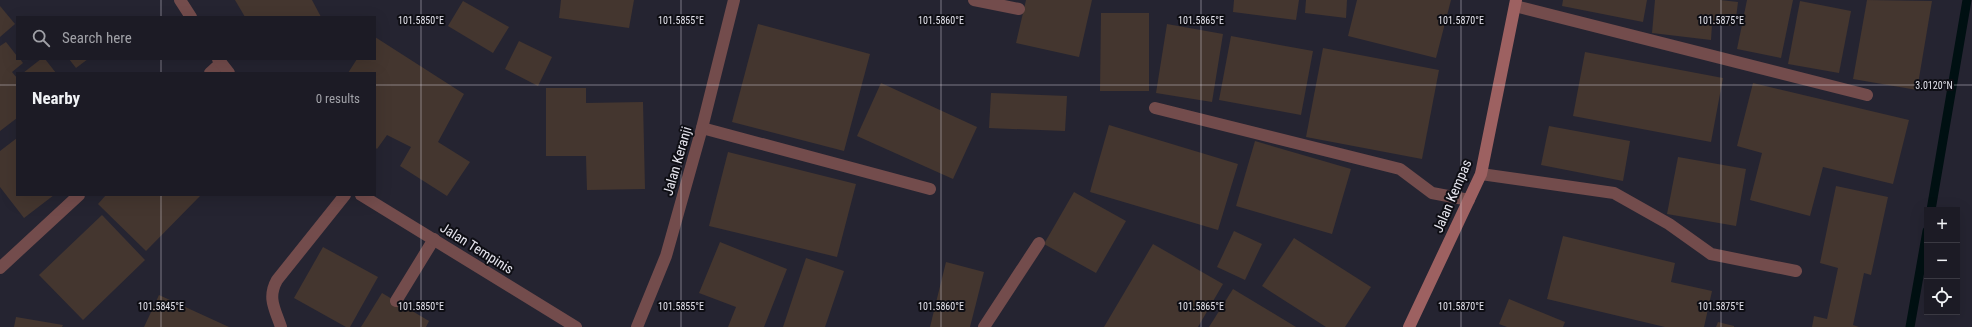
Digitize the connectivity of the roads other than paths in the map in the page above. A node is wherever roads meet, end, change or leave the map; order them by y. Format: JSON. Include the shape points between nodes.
{"nodes":[{"id":1,"x":180,"y":0,"type":"edge"},
{"id":2,"x":734,"y":0,"type":"edge"},
{"id":3,"x":974,"y":0,"type":"edge"},
{"id":4,"x":1516,"y":3,"type":"edge"},
{"id":5,"x":1019,"y":9,"type":"dead end"},
{"id":6,"x":190,"y":16,"type":"edge"},
{"id":7,"x":220,"y":61,"type":"edge"},
{"id":8,"x":211,"y":72,"type":"edge"},
{"id":9,"x":227,"y":72,"type":"edge"},
{"id":10,"x":1867,"y":95,"type":"dead end"},
{"id":11,"x":1155,"y":108,"type":"dead end"},
{"id":12,"x":702,"y":128,"type":"junction"},
{"id":13,"x":1481,"y":174,"type":"junction"},
{"id":14,"x":930,"y":189,"type":"dead end"},
{"id":15,"x":78,"y":196,"type":"edge"},
{"id":16,"x":345,"y":196,"type":"edge"},
{"id":17,"x":363,"y":196,"type":"edge"},
{"id":18,"x":1469,"y":200,"type":"junction"},
{"id":19,"x":434,"y":239,"type":"junction"},
{"id":20,"x":1039,"y":243,"type":"dead end"},
{"id":21,"x":0,"y":268,"type":"edge"},
{"id":22,"x":1796,"y":271,"type":"dead end"},
{"id":23,"x":396,"y":301,"type":"dead end"},
{"id":24,"x":281,"y":327,"type":"edge"},
{"id":25,"x":576,"y":327,"type":"edge"},
{"id":26,"x":637,"y":327,"type":"edge"},
{"id":27,"x":984,"y":327,"type":"edge"},
{"id":28,"x":1409,"y":327,"type":"edge"}],
"edges":[{"from":1,"to":6,"type":"street"},
{"from":2,"to":12,"type":"street","name":"Jalan Keranji"},
{"from":3,"to":5,"type":"street"},
{"from":4,"to":10,"type":"street"},
{"from":4,"to":13,"type":"street","name":"Jalan Kempas"},
{"from":7,"to":8,"type":"street"},
{"from":7,"to":9,"type":"street"},
{"from":11,"to":18,"type":"street","via":[[1400,169],[1432,193]]},
{"from":12,"to":14,"type":"street"},
{"from":12,"to":26,"type":"street","name":"Jalan Keranji","via":[[666,256]]},
{"from":13,"to":18,"type":"street","name":"Jalan Kempas"},
{"from":13,"to":22,"type":"street","via":[[1614,193],[1669,224],[1711,254]]},
{"from":15,"to":21,"type":"street"},
{"from":16,"to":24,"type":"street","via":[[277,280],[272,290],[271,299]]},
{"from":17,"to":19,"type":"street","name":"Jalan Tempinis"},
{"from":18,"to":28,"type":"street","name":"Jalan Kempas"},
{"from":19,"to":23,"type":"street"},
{"from":19,"to":25,"type":"street","name":"Jalan Tempinis"},
{"from":20,"to":27,"type":"street"}]}
